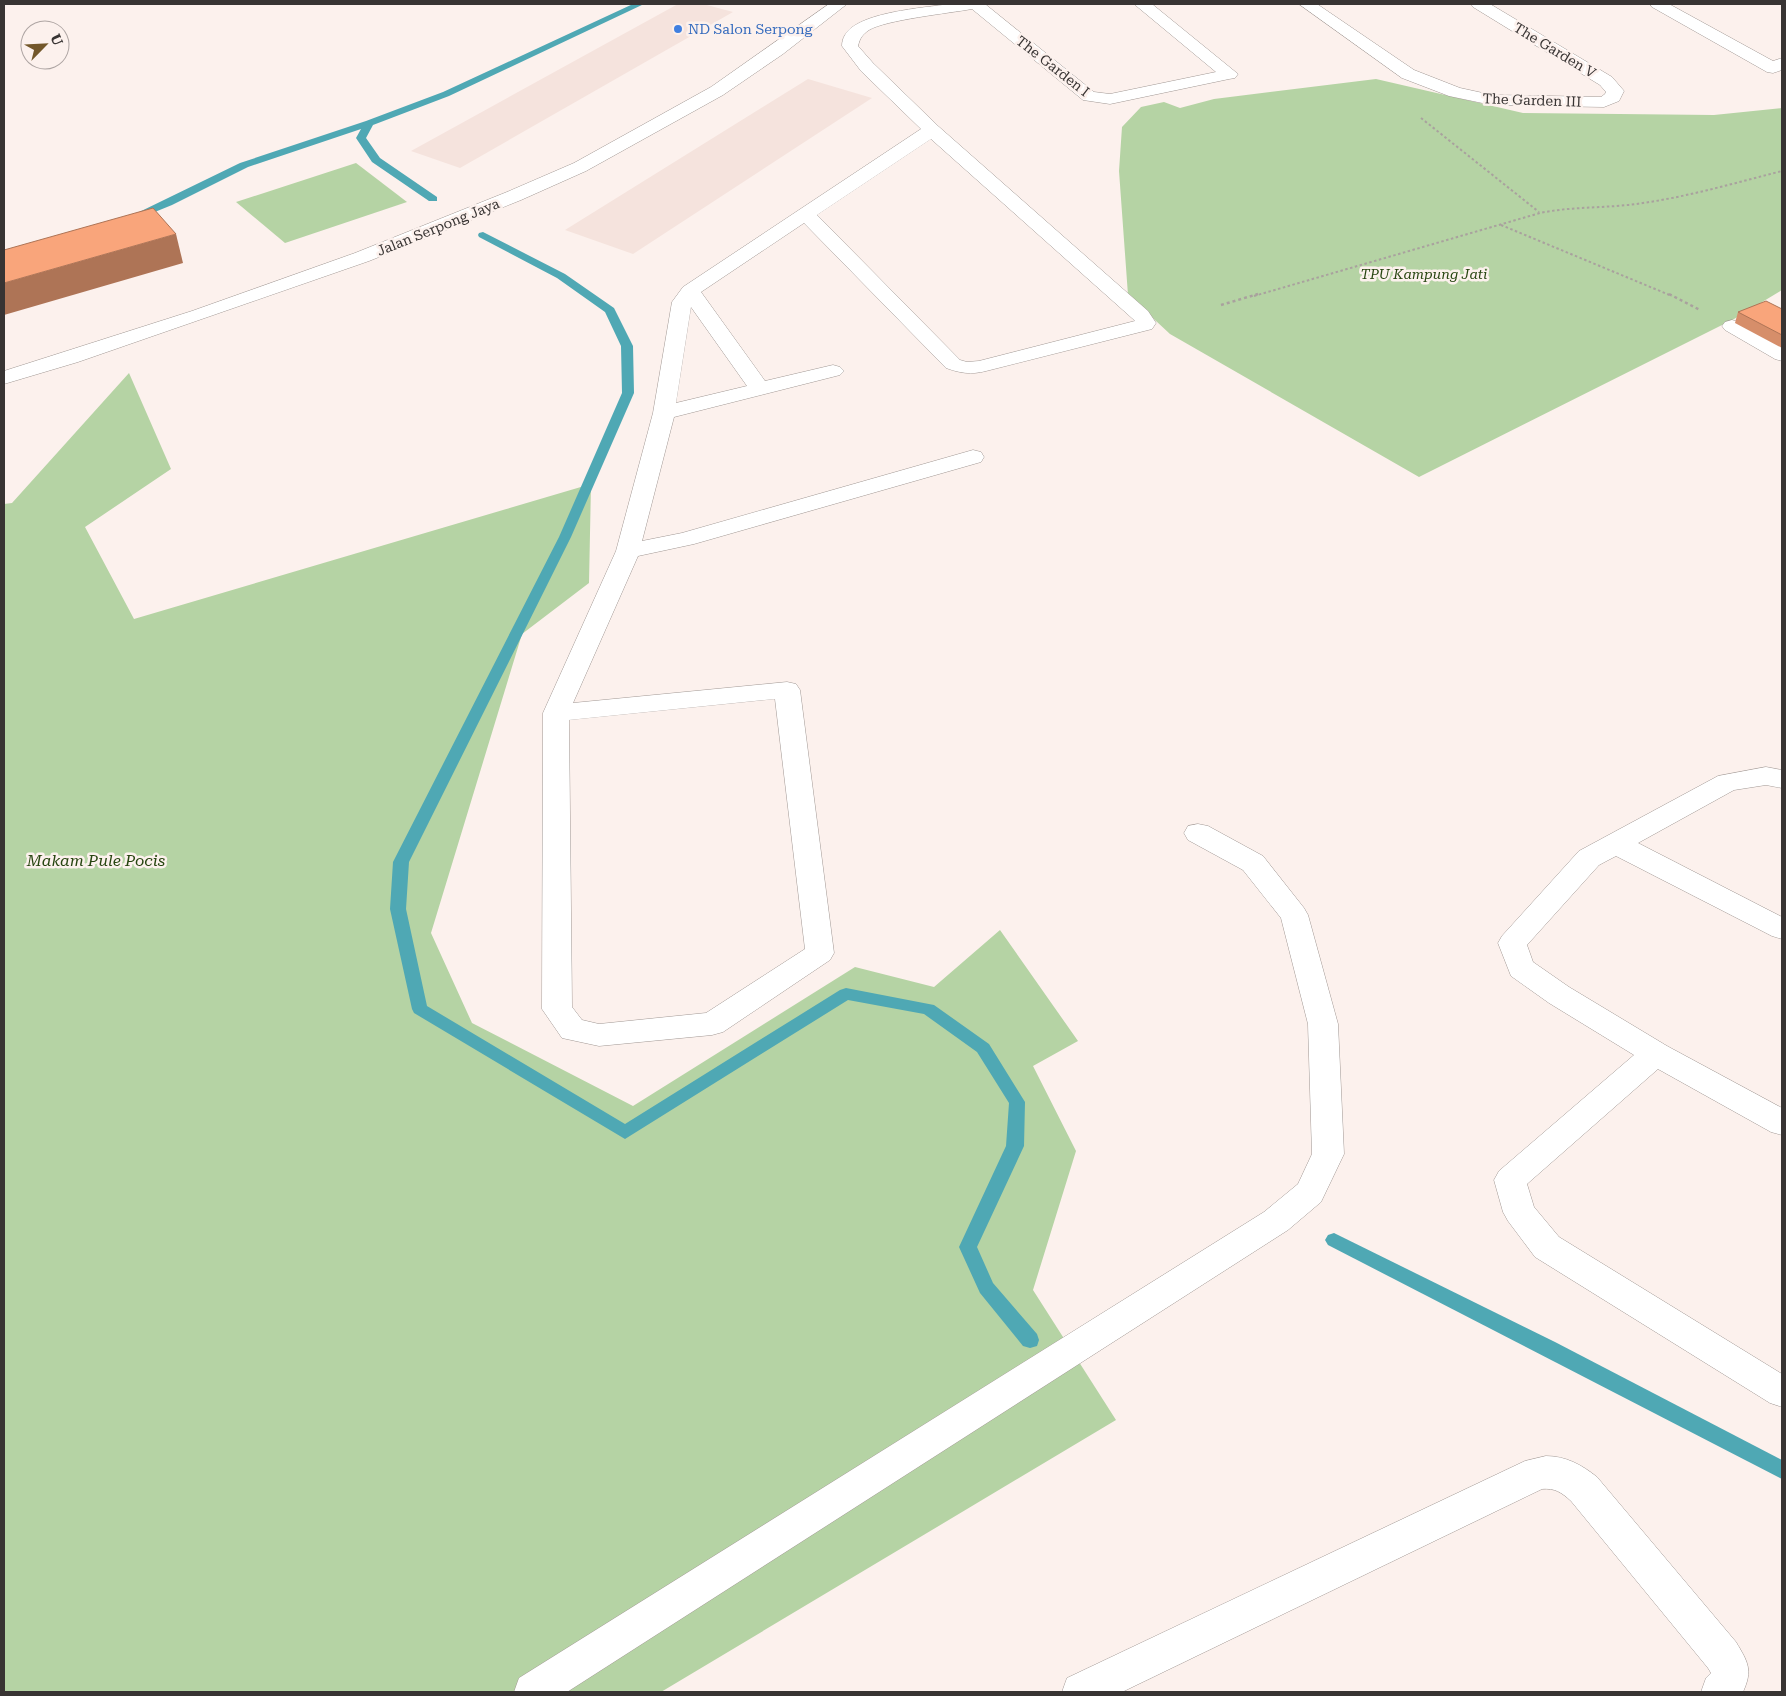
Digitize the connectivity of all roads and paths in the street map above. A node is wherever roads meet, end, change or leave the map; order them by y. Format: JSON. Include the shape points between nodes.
{"nodes":[{"id":1,"x":839,"y":4,"type":"edge"},
{"id":2,"x":975,"y":4,"type":"edge"},
{"id":3,"x":1142,"y":4,"type":"edge"},
{"id":4,"x":1307,"y":4,"type":"edge"},
{"id":5,"x":1479,"y":4,"type":"edge"},
{"id":6,"x":1658,"y":4,"type":"edge"},
{"id":7,"x":904,"y":9,"type":"edge"},
{"id":8,"x":1782,"y":63,"type":"edge"},
{"id":9,"x":1604,"y":102,"type":"joint"},
{"id":10,"x":1421,"y":117,"type":"dead end"},
{"id":11,"x":932,"y":130,"type":"junction"},
{"id":12,"x":1782,"y":171,"type":"edge"},
{"id":13,"x":1540,"y":212,"type":"junction"},
{"id":14,"x":806,"y":214,"type":"junction"},
{"id":15,"x":1501,"y":224,"type":"junction"},
{"id":16,"x":690,"y":291,"type":"junction"},
{"id":17,"x":1221,"y":305,"type":"dead end"},
{"id":18,"x":1732,"y":326,"type":"joint"},
{"id":19,"x":1782,"y":355,"type":"edge"},
{"id":20,"x":833,"y":371,"type":"dead end"},
{"id":21,"x":4,"y":378,"type":"edge"},
{"id":22,"x":760,"y":389,"type":"junction"},
{"id":23,"x":664,"y":413,"type":"junction"},
{"id":24,"x":973,"y":457,"type":"dead end"},
{"id":25,"x":628,"y":551,"type":"junction"},
{"id":26,"x":556,"y":714,"type":"junction"},
{"id":27,"x":1782,"y":779,"type":"edge"},
{"id":28,"x":1198,"y":834,"type":"dead end"},
{"id":29,"x":1616,"y":844,"type":"junction"},
{"id":30,"x":1782,"y":928,"type":"edge"},
{"id":31,"x":1656,"y":1054,"type":"junction"},
{"id":32,"x":1782,"y":1123,"type":"edge"},
{"id":33,"x":1782,"y":1392,"type":"edge"},
{"id":34,"x":533,"y":1692,"type":"edge"},
{"id":35,"x":1081,"y":1692,"type":"edge"},
{"id":36,"x":1720,"y":1692,"type":"edge"}],
"edges":[{"from":1,"to":21,"type":"street","name":"Jalan Serpong Jaya","via":[[716,91],[564,174],[362,257],[199,316]]},
{"from":2,"to":3,"type":"street","name":"The Garden I","via":[[1089,96],[1110,99],[1229,74]]},
{"from":2,"to":7,"type":"street"},
{"from":4,"to":9,"type":"street","name":"The Garden III","via":[[1408,74],[1456,92],[1474,97],[1531,102]]},
{"from":5,"to":9,"type":"street","name":"The Garden V","via":[[1606,81],[1615,91],[1613,97]]},
{"from":6,"to":8,"type":"street","via":[[1773,68]]},
{"from":7,"to":11,"type":"street","via":[[864,26],[852,36],[850,46]]},
{"from":10,"to":13,"type":"path"},
{"from":11,"to":14,"type":"street"},
{"from":11,"to":14,"type":"street","via":[[1141,315],[1145,326],[979,367],[953,364]]},
{"from":12,"to":13,"type":"path","via":[[1628,205]]},
{"from":13,"to":15,"type":"path"},
{"from":14,"to":16,"type":"street"},
{"from":15,"to":17,"type":"path"},
{"from":15,"to":18,"type":"path","via":[[1673,296]]},
{"from":16,"to":22,"type":"street"},
{"from":16,"to":23,"type":"street","via":[[682,302]]},
{"from":18,"to":19,"type":"street"},
{"from":20,"to":22,"type":"street"},
{"from":22,"to":23,"type":"street"},
{"from":23,"to":25,"type":"street"},
{"from":24,"to":25,"type":"street","via":[[686,538]]},
{"from":25,"to":26,"type":"street"},
{"from":26,"to":26,"type":"street","via":[[557,1009],[573,1030],[599,1034],[712,1024],[820,953],[787,690]]},
{"from":27,"to":29,"type":"street","via":[[1766,776],[1727,782]]},
{"from":28,"to":34,"type":"street","via":[[1253,863],[1294,915],[1323,1024],[1328,1154],[1310,1192],[1276,1221]]},
{"from":29,"to":30,"type":"street"},
{"from":29,"to":31,"type":"street","via":[[1588,858],[1512,943],[1521,968]]},
{"from":31,"to":32,"type":"street"},
{"from":31,"to":33,"type":"street","via":[[1510,1180],[1519,1212],[1547,1247]]},
{"from":35,"to":36,"type":"street","via":[[1538,1473],[1553,1471],[1569,1475],[1584,1489],[1722,1655],[1731,1669],[1730,1682]]}]}
